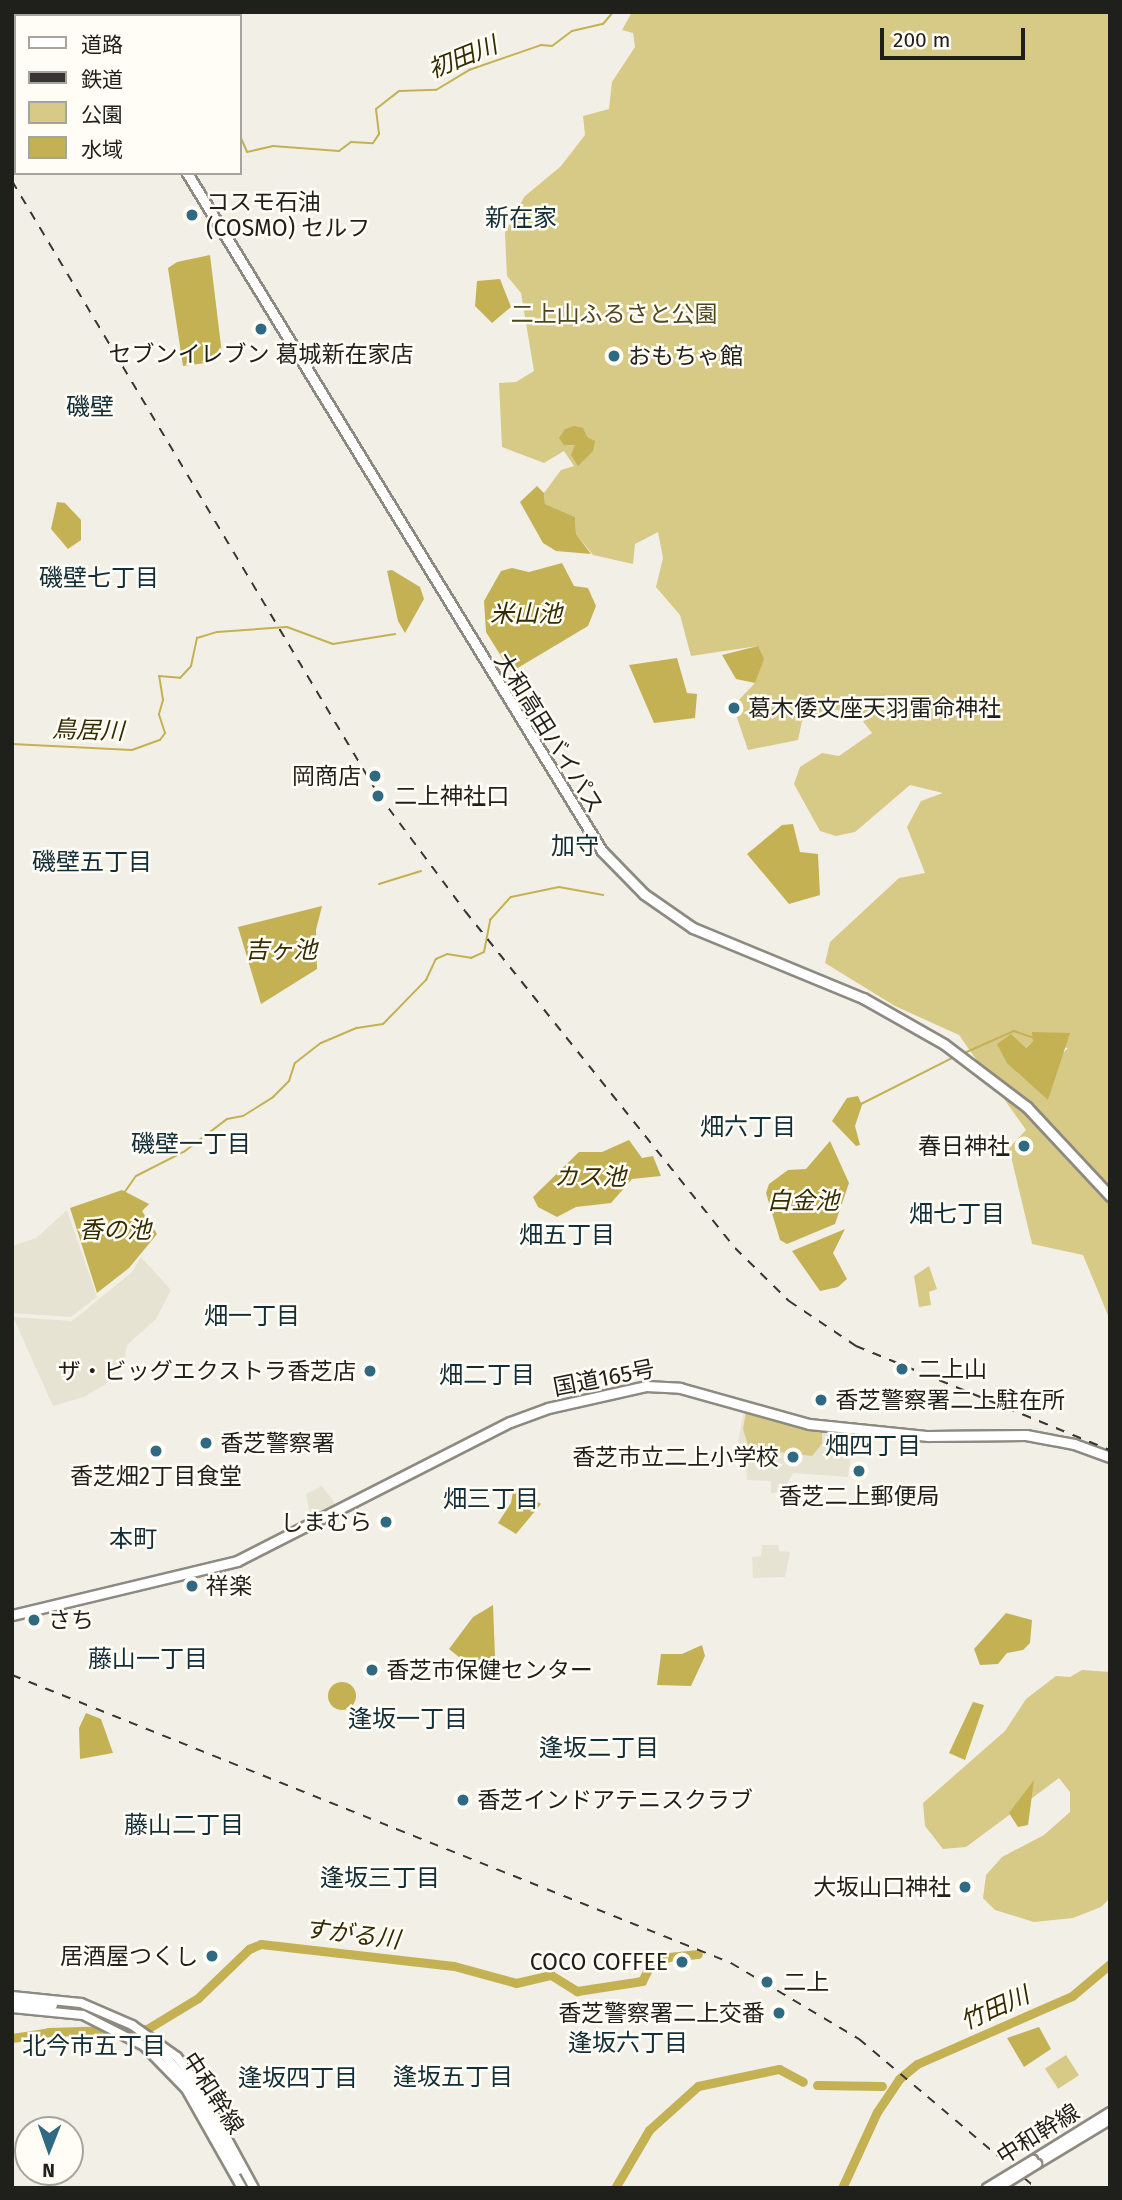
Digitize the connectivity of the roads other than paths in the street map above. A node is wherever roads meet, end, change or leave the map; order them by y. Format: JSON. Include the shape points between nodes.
{"nodes":[{"id":1,"x":188,"y":175,"type":"edge"},
{"id":2,"x":1110,"y":1196,"type":"edge"},
{"id":3,"x":1110,"y":1457,"type":"edge"},
{"id":4,"x":12,"y":1615,"type":"edge"},
{"id":5,"x":12,"y":1996,"type":"edge"},
{"id":6,"x":12,"y":2002,"type":"edge"},
{"id":7,"x":12,"y":2010,"type":"edge"},
{"id":8,"x":1110,"y":2112,"type":"edge"},
{"id":9,"x":1110,"y":2120,"type":"edge"},
{"id":10,"x":227,"y":2155,"type":"junction"},
{"id":11,"x":1035,"y":2162,"type":"junction"},
{"id":12,"x":239,"y":2188,"type":"edge"},
{"id":13,"x":251,"y":2188,"type":"edge"},
{"id":14,"x":987,"y":2188,"type":"edge"},
{"id":15,"x":998,"y":2188,"type":"edge"}],
"edges":[{"from":1,"to":2,"type":"highway","name":"大和高田バイパス","via":[[602,851],[644,894],[685,923],[819,979],[917,1027],[988,1075],[1057,1137]]},
{"from":3,"to":4,"type":"highway","name":"国道165号","via":[[1044,1437],[928,1436],[809,1424],[680,1388],[646,1386],[548,1408],[510,1422],[237,1560]]},
{"from":5,"to":13,"type":"main road","via":[[81,2003],[132,2025],[177,2057],[195,2080]]},
{"from":6,"to":10,"type":"main road","name":"中和幹線","via":[[86,2010],[149,2041],[190,2085]]},
{"from":7,"to":10,"type":"main road","name":"中和幹線","via":[[83,2015],[144,2046],[186,2089]]},
{"from":7,"to":12,"type":"main road","via":[[64,2016],[111,2029],[125,2038],[176,2083]]},
{"from":8,"to":11,"type":"main road","name":"中和幹線"},
{"from":9,"to":11,"type":"main road","name":"中和幹線"},
{"from":10,"to":12,"type":"main road","name":"中和幹線"},
{"from":10,"to":13,"type":"main road","name":"中和幹線"},
{"from":11,"to":14,"type":"main road","name":"中和幹線","bridge":true},
{"from":11,"to":15,"type":"main road","name":"中和幹線","bridge":true}]}
